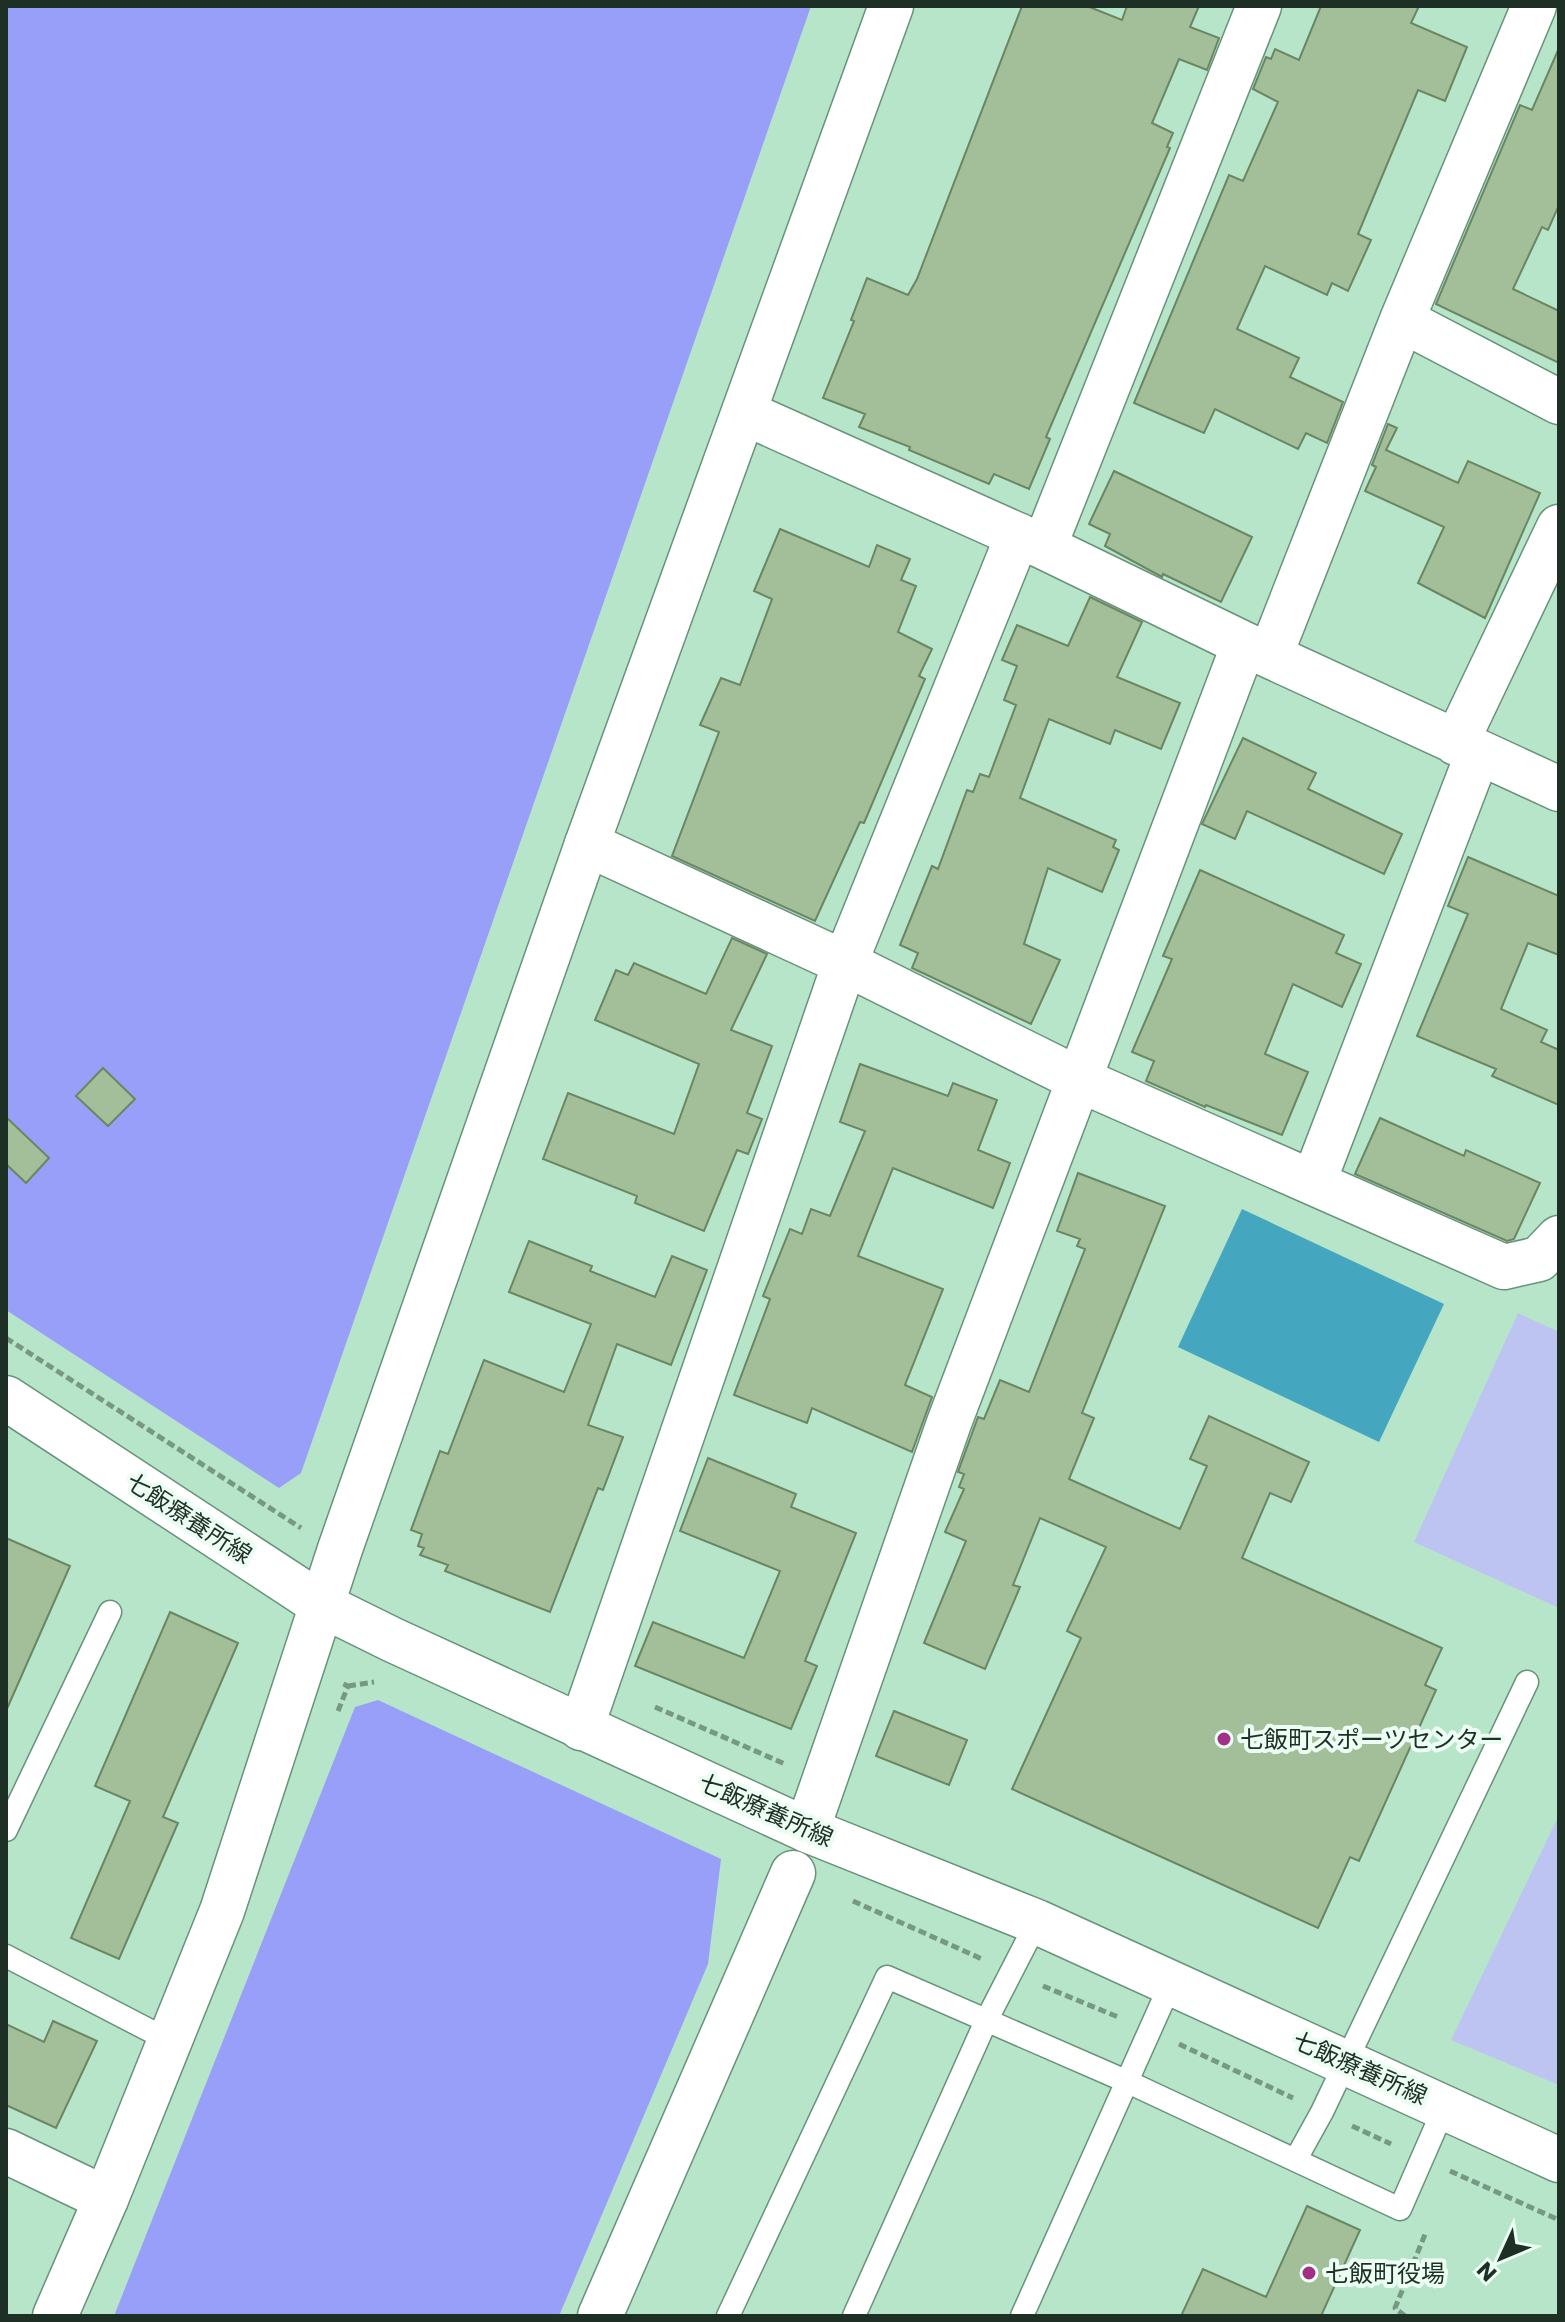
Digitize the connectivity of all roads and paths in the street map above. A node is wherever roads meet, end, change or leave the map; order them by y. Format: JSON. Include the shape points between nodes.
{"nodes":[{"id":1,"x":891,"y":6,"type":"edge"},
{"id":2,"x":1259,"y":6,"type":"edge"},
{"id":3,"x":1534,"y":6,"type":"edge"},
{"id":4,"x":1402,"y":320,"type":"junction"},
{"id":5,"x":1559,"y":402,"type":"edge"},
{"id":6,"x":745,"y":413,"type":"junction"},
{"id":7,"x":1559,"y":527,"type":"edge"},
{"id":8,"x":1031,"y":541,"type":"junction"},
{"id":9,"x":1257,"y":650,"type":"junction"},
{"id":10,"x":1467,"y":748,"type":"junction"},
{"id":11,"x":1559,"y":789,"type":"edge"},
{"id":12,"x":587,"y":844,"type":"junction"},
{"id":13,"x":845,"y":963,"type":"junction"},
{"id":14,"x":1078,"y":1079,"type":"junction"},
{"id":15,"x":1314,"y":1181,"type":"junction"},
{"id":16,"x":1559,"y":1238,"type":"edge"},
{"id":17,"x":6,"y":1398,"type":"edge"},
{"id":18,"x":322,"y":1605,"type":"junction"},
{"id":19,"x":110,"y":1612,"type":"dead end"},
{"id":20,"x":1527,"y":1682,"type":"dead end"},
{"id":21,"x":374,"y":1683,"type":"dead end"},
{"id":22,"x":388,"y":1689,"type":"dead end"},
{"id":23,"x":581,"y":1728,"type":"junction"},
{"id":24,"x":6,"y":1830,"type":"edge"},
{"id":25,"x":807,"y":1830,"type":"junction"},
{"id":26,"x":793,"y":1873,"type":"joint"},
{"id":27,"x":1037,"y":1922,"type":"junction"},
{"id":28,"x":6,"y":1956,"type":"edge"},
{"id":29,"x":1011,"y":1973,"type":"junction"},
{"id":30,"x":1171,"y":1983,"type":"junction"},
{"id":31,"x":986,"y":2021,"type":"junction"},
{"id":32,"x":1150,"y":2031,"type":"junction"},
{"id":33,"x":170,"y":2041,"type":"junction"},
{"id":34,"x":1345,"y":2061,"type":"junction"},
{"id":35,"x":1128,"y":2082,"type":"junction"},
{"id":36,"x":1445,"y":2106,"type":"junction"},
{"id":37,"x":1322,"y":2112,"type":"junction"},
{"id":38,"x":6,"y":2151,"type":"edge"},
{"id":39,"x":1422,"y":2158,"type":"junction"},
{"id":40,"x":1296,"y":2159,"type":"junction"},
{"id":41,"x":1559,"y":2160,"type":"edge"},
{"id":42,"x":1451,"y":2171,"type":"junction"},
{"id":43,"x":1445,"y":2185,"type":"dead end"},
{"id":44,"x":106,"y":2199,"type":"junction"},
{"id":45,"x":1559,"y":2220,"type":"edge"},
{"id":46,"x":1429,"y":2226,"type":"dead end"},
{"id":47,"x":55,"y":2316,"type":"edge"},
{"id":48,"x":600,"y":2316,"type":"edge"},
{"id":49,"x":728,"y":2316,"type":"edge"},
{"id":50,"x":854,"y":2316,"type":"edge"},
{"id":51,"x":1022,"y":2316,"type":"edge"},
{"id":52,"x":1405,"y":2316,"type":"edge"}],
"edges":[{"from":1,"to":6,"type":"street"},
{"from":2,"to":8,"type":"street"},
{"from":3,"to":4,"type":"street"},
{"from":4,"to":5,"type":"street"},
{"from":4,"to":9,"type":"street"},
{"from":6,"to":8,"type":"street"},
{"from":6,"to":12,"type":"street"},
{"from":7,"to":10,"type":"street"},
{"from":8,"to":9,"type":"street"},
{"from":8,"to":13,"type":"street"},
{"from":9,"to":10,"type":"street"},
{"from":9,"to":14,"type":"street"},
{"from":10,"to":11,"type":"street"},
{"from":10,"to":15,"type":"street"},
{"from":12,"to":13,"type":"street"},
{"from":12,"to":18,"type":"street"},
{"from":13,"to":14,"type":"street"},
{"from":13,"to":23,"type":"street"},
{"from":14,"to":15,"type":"street"},
{"from":14,"to":25,"type":"street","via":[[949,1423]]},
{"from":15,"to":16,"type":"street","via":[[1504,1267],[1539,1259]]},
{"from":17,"to":18,"type":"street","name":"七飯療養所線"},
{"from":18,"to":23,"type":"street","name":"七飯療養所線"},
{"from":18,"to":33,"type":"street","via":[[222,1911]]},
{"from":19,"to":24,"type":"lane"},
{"from":20,"to":34,"type":"lane"},
{"from":21,"to":22,"type":"path"},
{"from":23,"to":25,"type":"street","name":"七飯療養所線"},
{"from":25,"to":27,"type":"street","name":"七飯療養所線"},
{"from":26,"to":29,"type":"path"},
{"from":26,"to":48,"type":"street"},
{"from":27,"to":29,"type":"lane"},
{"from":27,"to":30,"type":"street","name":"七飯療養所線"},
{"from":28,"to":33,"type":"lane"},
{"from":29,"to":31,"type":"lane"},
{"from":29,"to":32,"type":"path"},
{"from":30,"to":32,"type":"lane"},
{"from":30,"to":34,"type":"street","name":"七飯療養所線"},
{"from":31,"to":35,"type":"lane"},
{"from":31,"to":49,"type":"lane","via":[[887,1977]]},
{"from":31,"to":50,"type":"lane"},
{"from":32,"to":35,"type":"lane"},
{"from":32,"to":37,"type":"path"},
{"from":33,"to":44,"type":"street"},
{"from":34,"to":36,"type":"street","name":"七飯療養所線"},
{"from":34,"to":37,"type":"lane"},
{"from":35,"to":40,"type":"lane"},
{"from":35,"to":51,"type":"lane"},
{"from":36,"to":39,"type":"lane"},
{"from":36,"to":41,"type":"street","name":"七飯療養所線"},
{"from":37,"to":39,"type":"path"},
{"from":37,"to":40,"type":"lane"},
{"from":38,"to":44,"type":"street"},
{"from":39,"to":40,"type":"lane","via":[[1400,2209]]},
{"from":39,"to":42,"type":"path"},
{"from":42,"to":43,"type":"path"},
{"from":42,"to":45,"type":"path"},
{"from":44,"to":47,"type":"street"},
{"from":46,"to":52,"type":"path","via":[[1395,2308]]}]}
